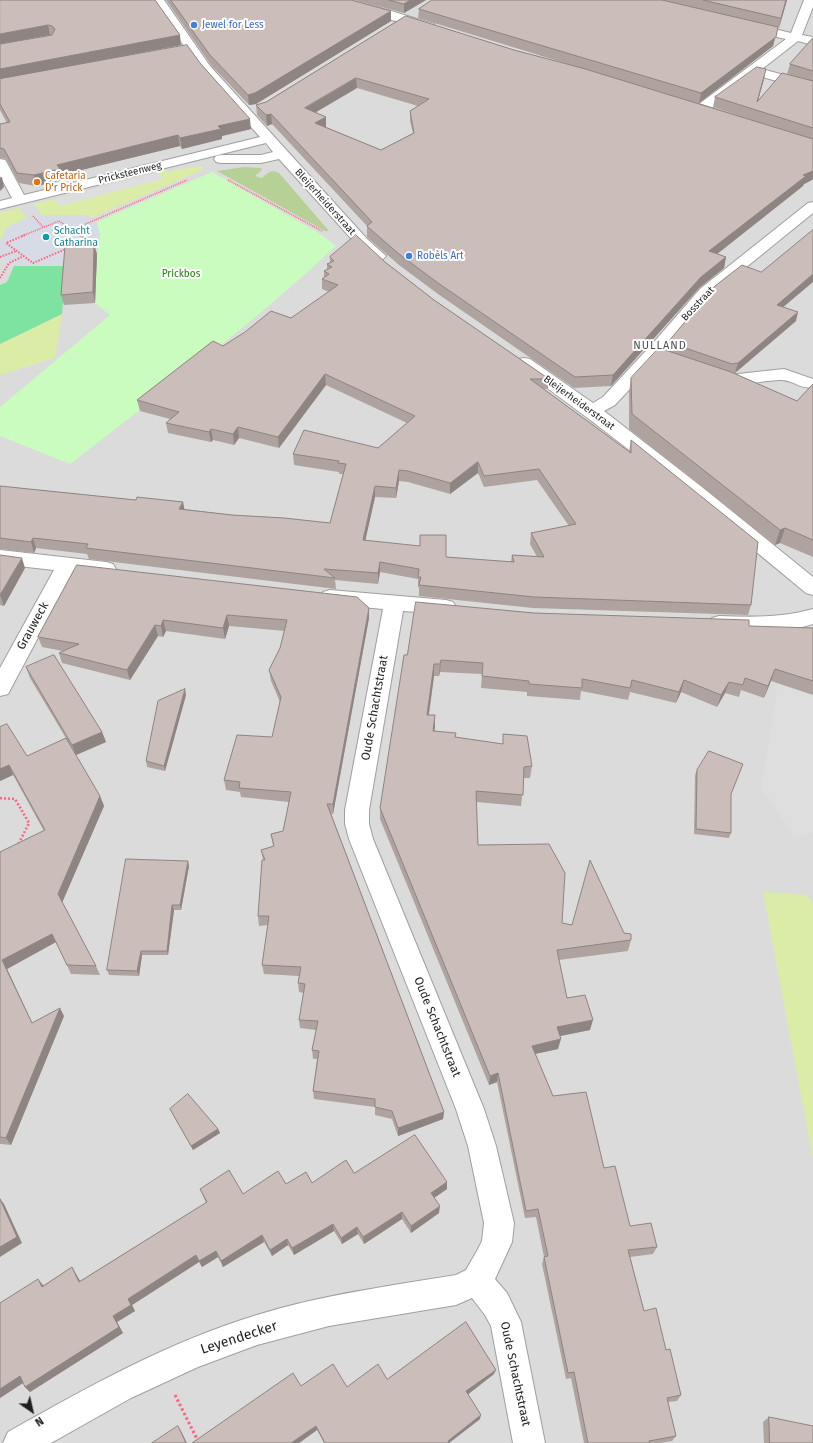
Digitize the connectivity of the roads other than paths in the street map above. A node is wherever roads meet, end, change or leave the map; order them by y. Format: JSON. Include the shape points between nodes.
{"nodes":[{"id":1,"x":158,"y":0,"type":"edge"},
{"id":2,"x":334,"y":0,"type":"edge"},
{"id":3,"x":810,"y":0,"type":"edge"},
{"id":4,"x":418,"y":12,"type":"dead end"},
{"id":5,"x":406,"y":20,"type":"junction"},
{"id":6,"x":734,"y":24,"type":"edge"},
{"id":7,"x":392,"y":28,"type":"edge"},
{"id":8,"x":443,"y":31,"type":"edge"},
{"id":9,"x":795,"y":38,"type":"junction"},
{"id":10,"x":813,"y":41,"type":"edge"},
{"id":11,"x":752,"y":70,"type":"junction"},
{"id":12,"x":813,"y":87,"type":"edge"},
{"id":13,"x":686,"y":105,"type":"edge"},
{"id":14,"x":700,"y":110,"type":"junction"},
{"id":15,"x":715,"y":114,"type":"edge"},
{"id":16,"x":267,"y":139,"type":"junction"},
{"id":17,"x":282,"y":154,"type":"junction"},
{"id":18,"x":189,"y":158,"type":"junction"},
{"id":19,"x":0,"y":163,"type":"edge"},
{"id":20,"x":20,"y":200,"type":"junction"},
{"id":21,"x":0,"y":205,"type":"edge"},
{"id":22,"x":813,"y":206,"type":"edge"},
{"id":23,"x":387,"y":264,"type":"edge"},
{"id":24,"x":514,"y":356,"type":"edge"},
{"id":25,"x":698,"y":370,"type":"edge"},
{"id":26,"x":808,"y":383,"type":"dead end"},
{"id":27,"x":592,"y":411,"type":"junction"},
{"id":28,"x":0,"y":557,"type":"edge"},
{"id":29,"x":67,"y":564,"type":"junction"},
{"id":30,"x":122,"y":571,"type":"edge"},
{"id":31,"x":813,"y":588,"type":"edge"},
{"id":32,"x":312,"y":594,"type":"edge"},
{"id":33,"x":394,"y":603,"type":"junction"},
{"id":34,"x":462,"y":608,"type":"edge"},
{"id":35,"x":813,"y":616,"type":"edge"},
{"id":36,"x":704,"y":623,"type":"edge"},
{"id":37,"x":0,"y":688,"type":"edge"},
{"id":38,"x":477,"y":1281,"type":"junction"},
{"id":39,"x":19,"y":1443,"type":"edge"},
{"id":40,"x":529,"y":1443,"type":"edge"}],
"edges":[{"from":1,"to":16,"type":"street","name":"Bleijerheiderstraat","via":[[186,50],[250,110]]},
{"from":2,"to":5,"type":"street"},
{"from":3,"to":9,"type":"street"},
{"from":4,"to":5,"type":"street"},
{"from":5,"to":7,"type":"street"},
{"from":5,"to":8,"type":"street"},
{"from":6,"to":9,"type":"street"},
{"from":9,"to":10,"type":"street"},
{"from":9,"to":11,"type":"street"},
{"from":11,"to":12,"type":"street"},
{"from":11,"to":14,"type":"street"},
{"from":13,"to":14,"type":"street"},
{"from":14,"to":15,"type":"street"},
{"from":16,"to":17,"type":"street","name":"Bleijerheiderstraat"},
{"from":16,"to":18,"type":"street","name":"Pricksteenweg"},
{"from":17,"to":18,"type":"street","name":"Pricksteenweg","via":[[261,159]]},
{"from":17,"to":23,"type":"street","name":"Bleijerheiderstraat","via":[[363,243]]},
{"from":18,"to":20,"type":"street","name":"Pricksteenweg"},
{"from":19,"to":20,"type":"street"},
{"from":20,"to":21,"type":"street","name":"Pricksteenweg"},
{"from":22,"to":27,"type":"street","name":"Bosstraat","via":[[706,292],[660,357],[609,401]]},
{"from":24,"to":27,"type":"street","name":"Bleijerheiderstraat"},
{"from":25,"to":26,"type":"street","via":[[728,380],[784,374]]},
{"from":27,"to":31,"type":"street","name":"Bleijerheiderstraat","via":[[696,491]]},
{"from":28,"to":29,"type":"street"},
{"from":29,"to":30,"type":"street"},
{"from":29,"to":37,"type":"street","name":"Grauweck"},
{"from":32,"to":33,"type":"street"},
{"from":33,"to":34,"type":"street"},
{"from":33,"to":38,"type":"street","name":"Oude Schachtstraat","via":[[357,810],[357,824],[470,1109],[482,1146],[499,1223],[497,1242]]},
{"from":35,"to":36,"type":"street","via":[[787,623]]},
{"from":38,"to":39,"type":"street","name":"Leyendecker","via":[[456,1290],[329,1311],[257,1330],[192,1353],[162,1367],[120,1387]]},
{"from":38,"to":40,"type":"street","name":"Oude Schachtstraat","via":[[496,1304],[506,1322]]}]}
